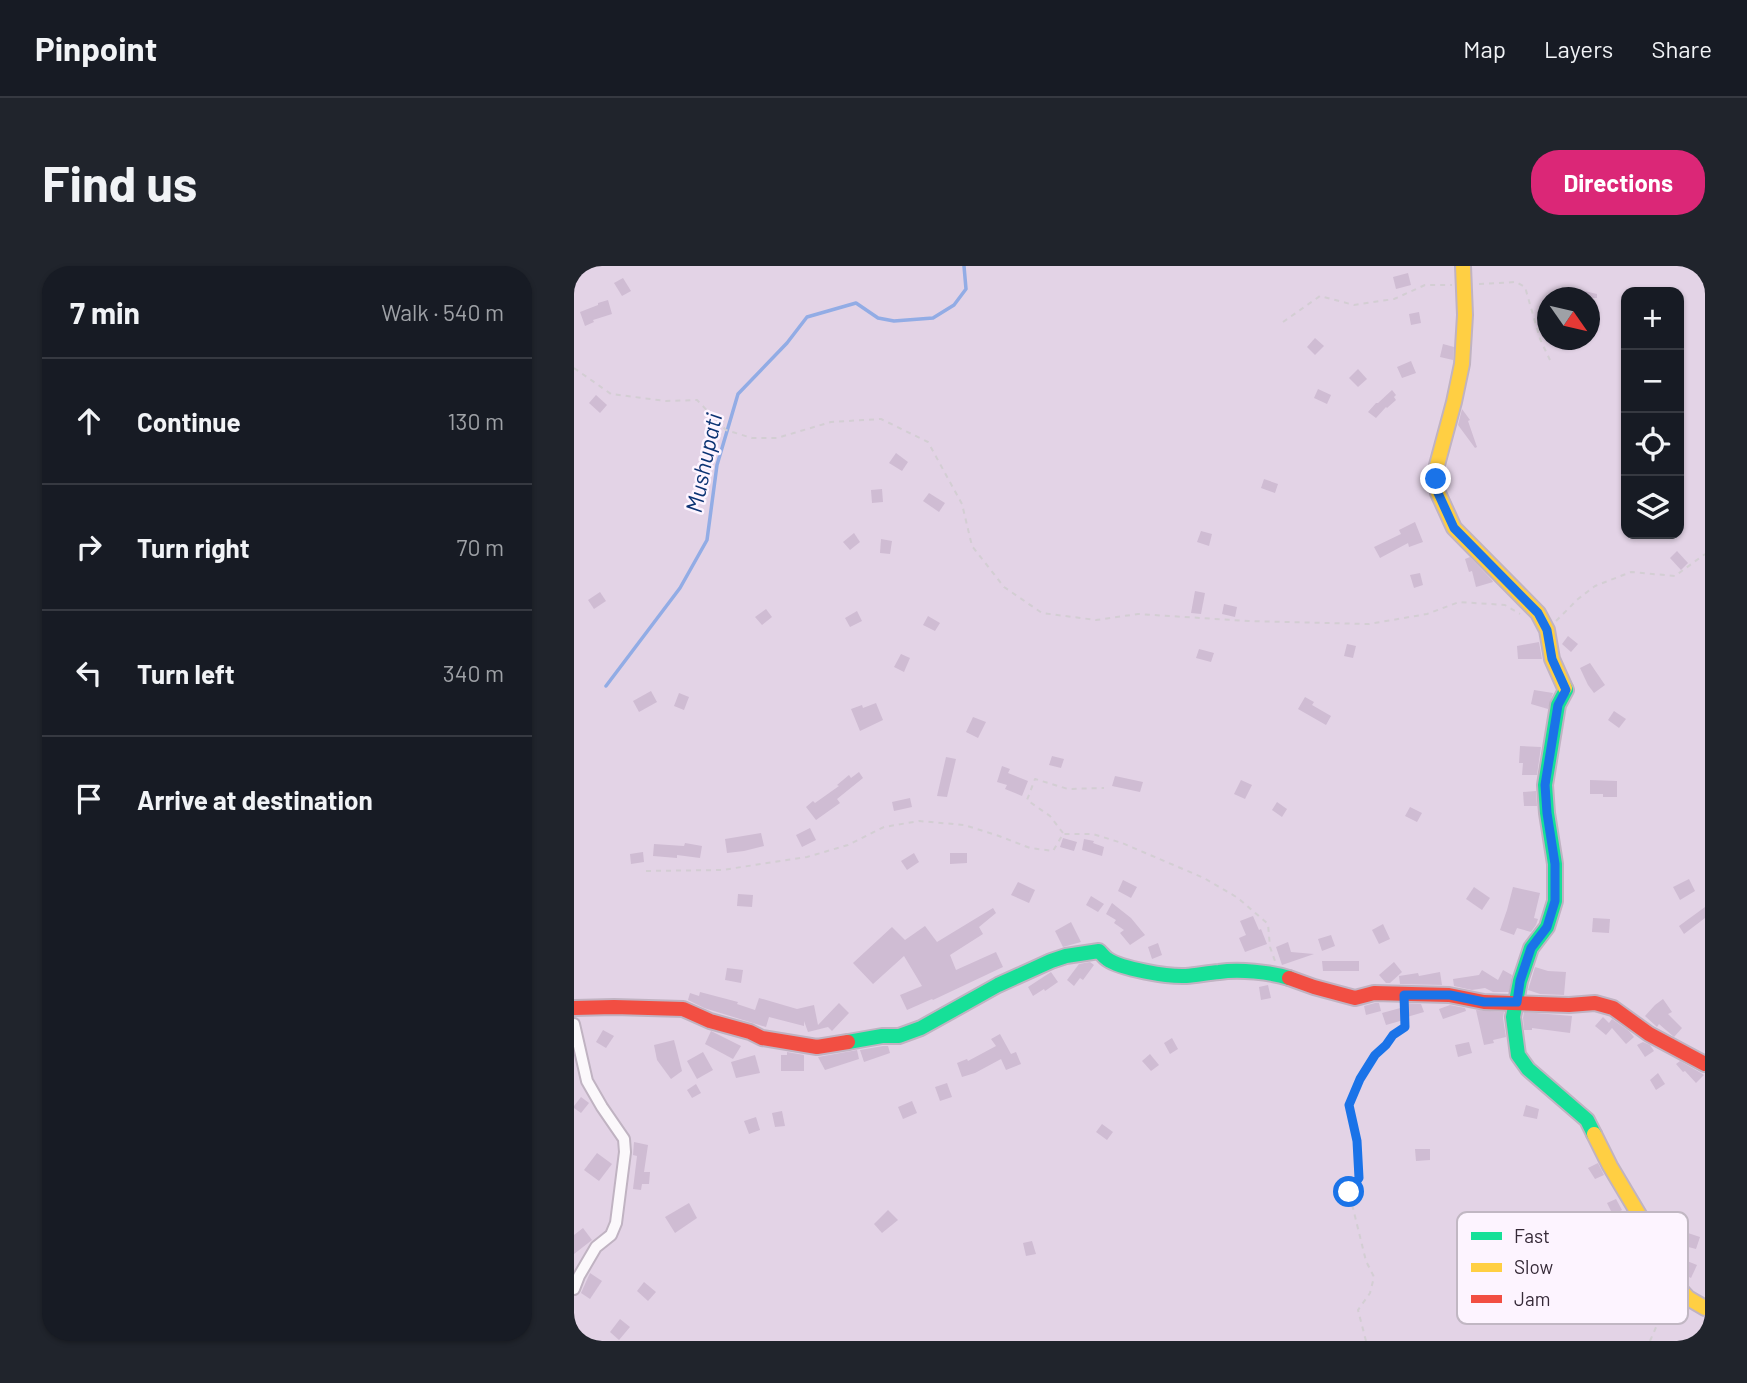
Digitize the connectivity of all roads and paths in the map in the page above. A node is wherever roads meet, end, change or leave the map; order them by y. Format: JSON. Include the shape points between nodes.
{"nodes":[{"id":1,"x":1463,"y":266,"type":"edge"},
{"id":2,"x":1464,"y":285,"type":"junction"},
{"id":3,"x":1283,"y":322,"type":"dead end"},
{"id":4,"x":1550,"y":360,"type":"dead end"},
{"id":5,"x":574,"y":368,"type":"edge"},
{"id":6,"x":1705,"y":554,"type":"edge"},
{"id":7,"x":1526,"y":617,"type":"dead end"},
{"id":8,"x":1547,"y":630,"type":"junction"},
{"id":9,"x":1104,"y":788,"type":"dead end"},
{"id":10,"x":1063,"y":834,"type":"junction"},
{"id":11,"x":646,"y":871,"type":"dead end"},
{"id":12,"x":1280,"y":975,"type":"junction"},
{"id":13,"x":1404,"y":995,"type":"junction"},
{"id":14,"x":1517,"y":1002,"type":"junction"},
{"id":15,"x":574,"y":1008,"type":"edge"},
{"id":16,"x":574,"y":1024,"type":"edge"},
{"id":17,"x":1705,"y":1064,"type":"edge"},
{"id":18,"x":1637,"y":1212,"type":"edge"},
{"id":19,"x":574,"y":1289,"type":"edge"},
{"id":20,"x":1688,"y":1298,"type":"edge"},
{"id":21,"x":1705,"y":1308,"type":"edge"},
{"id":22,"x":1657,"y":1324,"type":"edge"},
{"id":23,"x":1366,"y":1341,"type":"edge"},
{"id":24,"x":1650,"y":1341,"type":"edge"}],
"edges":[{"from":1,"to":2,"type":"street"},
{"from":2,"to":3,"type":"path","via":[[1425,285],[1394,299],[1354,306],[1320,296]]},
{"from":2,"to":4,"type":"path","via":[[1516,282],[1525,287]]},
{"from":2,"to":8,"type":"street","via":[[1462,364],[1437,465],[1438,493],[1454,528],[1538,613]]},
{"from":5,"to":7,"type":"path","via":[[611,394],[697,400],[726,430],[752,438],[777,438],[831,422],[881,419],[928,442],[962,504],[972,546],[1004,587],[1042,613],[1096,620],[1138,614],[1368,624],[1427,614],[1459,602],[1505,605]]},
{"from":6,"to":8,"type":"path","via":[[1675,576],[1631,572],[1595,586]]},
{"from":8,"to":14,"type":"street","via":[[1552,659],[1566,690],[1558,705],[1545,785],[1555,901],[1547,927],[1531,948]]},
{"from":9,"to":10,"type":"path","via":[[1068,789],[1035,779],[1027,800],[1050,816]]},
{"from":10,"to":11,"type":"path","via":[[1053,851],[1030,848],[964,825],[919,821],[884,827],[848,845],[807,857],[722,870]]},
{"from":10,"to":12,"type":"path","via":[[1122,842],[1238,898],[1268,924]]},
{"from":12,"to":13,"type":"street","via":[[1355,998],[1374,993]]},
{"from":12,"to":15,"type":"street","via":[[1223,971],[1169,975],[1108,960],[1099,951],[1066,956],[899,1036],[817,1047],[762,1038],[682,1009]]},
{"from":13,"to":14,"type":"street"},
{"from":13,"to":23,"type":"path","via":[[1405,1027],[1375,1055],[1349,1105],[1359,1178],[1349,1192],[1374,1277],[1358,1310]]},
{"from":14,"to":17,"type":"street","via":[[1595,1003],[1613,1008]]},
{"from":14,"to":18,"type":"street","via":[[1513,1017],[1518,1055],[1587,1120]]},
{"from":16,"to":19,"type":"street","via":[[587,1081],[624,1139],[625,1152],[616,1223],[611,1235],[596,1247]]},
{"from":20,"to":21,"type":"street"},
{"from":22,"to":24,"type":"path"}]}
